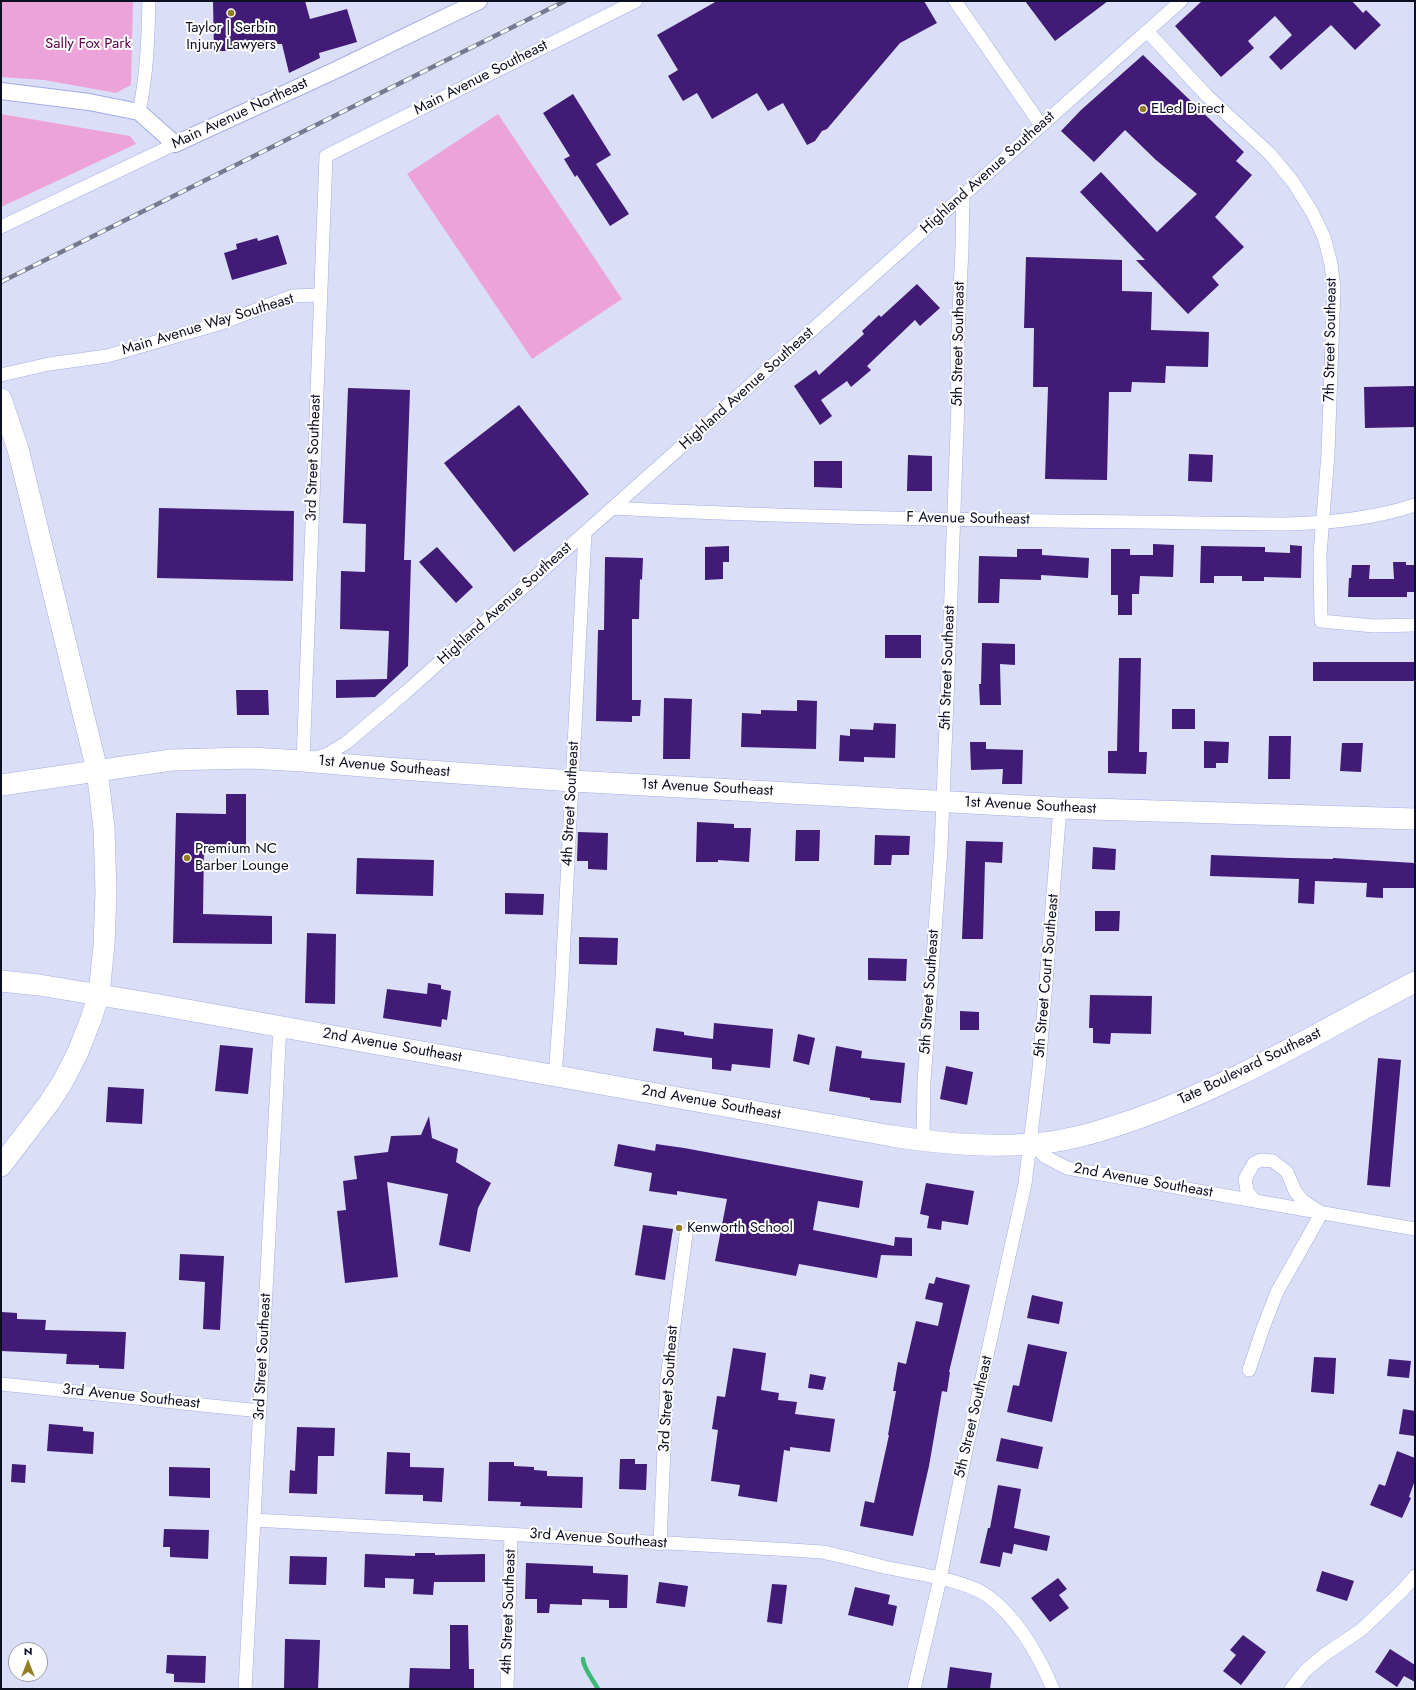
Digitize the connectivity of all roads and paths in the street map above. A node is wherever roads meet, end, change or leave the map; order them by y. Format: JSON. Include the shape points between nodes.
{"nodes":[{"id":1,"x":149,"y":1,"type":"edge"},
{"id":2,"x":479,"y":1,"type":"edge"},
{"id":3,"x":636,"y":1,"type":"edge"},
{"id":4,"x":954,"y":1,"type":"edge"},
{"id":5,"x":1181,"y":1,"type":"edge"},
{"id":6,"x":1147,"y":31,"type":"junction"},
{"id":7,"x":1,"y":91,"type":"edge"},
{"id":8,"x":139,"y":112,"type":"junction"},
{"id":9,"x":1041,"y":125,"type":"junction"},
{"id":10,"x":175,"y":144,"type":"junction"},
{"id":11,"x":326,"y":156,"type":"joint"},
{"id":12,"x":963,"y":195,"type":"junction"},
{"id":13,"x":1,"y":227,"type":"edge"},
{"id":14,"x":320,"y":295,"type":"junction"},
{"id":15,"x":1,"y":375,"type":"edge"},
{"id":16,"x":1,"y":399,"type":"edge"},
{"id":17,"x":1415,"y":505,"type":"edge"},
{"id":18,"x":613,"y":508,"type":"junction"},
{"id":19,"x":954,"y":519,"type":"junction"},
{"id":20,"x":1323,"y":523,"type":"junction"},
{"id":21,"x":585,"y":533,"type":"junction"},
{"id":22,"x":1415,"y":625,"type":"edge"},
{"id":23,"x":303,"y":761,"type":"junction"},
{"id":24,"x":97,"y":770,"type":"junction"},
{"id":25,"x":572,"y":781,"type":"junction"},
{"id":26,"x":1,"y":784,"type":"edge"},
{"id":27,"x":942,"y":801,"type":"junction"},
{"id":28,"x":1060,"y":808,"type":"junction"},
{"id":29,"x":1415,"y":819,"type":"edge"},
{"id":30,"x":1,"y":981,"type":"edge"},
{"id":31,"x":1415,"y":982,"type":"edge"},
{"id":32,"x":99,"y":994,"type":"junction"},
{"id":33,"x":280,"y":1026,"type":"junction"},
{"id":34,"x":555,"y":1076,"type":"junction"},
{"id":35,"x":922,"y":1140,"type":"junction"},
{"id":36,"x":1031,"y":1144,"type":"junction"},
{"id":37,"x":1,"y":1166,"type":"edge"},
{"id":38,"x":1255,"y":1201,"type":"junction"},
{"id":39,"x":1321,"y":1214,"type":"junction"},
{"id":40,"x":1415,"y":1229,"type":"edge"},
{"id":41,"x":686,"y":1235,"type":"dead end"},
{"id":42,"x":1249,"y":1370,"type":"dead end"},
{"id":43,"x":1,"y":1384,"type":"edge"},
{"id":44,"x":260,"y":1411,"type":"junction"},
{"id":45,"x":254,"y":1520,"type":"junction"},
{"id":46,"x":511,"y":1534,"type":"junction"},
{"id":47,"x":660,"y":1544,"type":"junction"},
{"id":48,"x":1415,"y":1576,"type":"edge"},
{"id":49,"x":940,"y":1579,"type":"junction"},
{"id":50,"x":245,"y":1689,"type":"edge"},
{"id":51,"x":507,"y":1689,"type":"edge"},
{"id":52,"x":914,"y":1689,"type":"edge"},
{"id":53,"x":1053,"y":1689,"type":"edge"},
{"id":54,"x":1291,"y":1689,"type":"edge"}],
"edges":[{"from":1,"to":8,"type":"street","via":[[147,60]]},
{"from":2,"to":10,"type":"street","name":"Main Avenue Northeast"},
{"from":3,"to":11,"type":"street","name":"Main Avenue Southeast"},
{"from":4,"to":9,"type":"street"},
{"from":5,"to":6,"type":"street","name":"Highland Avenue Southeast"},
{"from":6,"to":9,"type":"street","name":"Highland Avenue Southeast"},
{"from":6,"to":20,"type":"street","name":"7th Street Southeast","via":[[1207,96],[1270,154],[1293,182],[1324,237],[1334,288]]},
{"from":7,"to":8,"type":"street","via":[[89,102]]},
{"from":8,"to":10,"type":"street"},
{"from":9,"to":12,"type":"street","name":"Highland Avenue Southeast"},
{"from":10,"to":13,"type":"street","name":"Main Avenue Northeast"},
{"from":11,"to":14,"type":"street","name":"3rd Street Southeast"},
{"from":12,"to":18,"type":"street","name":"Highland Avenue Southeast"},
{"from":12,"to":19,"type":"street","name":"5th Street Southeast"},
{"from":14,"to":15,"type":"street","name":"Main Avenue Way Southeast","via":[[292,296],[222,323],[107,356],[49,364]]},
{"from":14,"to":23,"type":"street","name":"3rd Street Southeast"},
{"from":16,"to":24,"type":"main road","via":[[18,449]]},
{"from":17,"to":20,"type":"street","name":"F Avenue Southeast","via":[[1365,518]]},
{"from":18,"to":19,"type":"street","name":"F Avenue Southeast"},
{"from":18,"to":21,"type":"street","name":"Highland Avenue Southeast"},
{"from":19,"to":20,"type":"street","name":"F Avenue Southeast"},
{"from":19,"to":27,"type":"street","name":"5th Street Southeast"},
{"from":20,"to":22,"type":"street","name":"7th Street Southeast","via":[[1320,554],[1321,621],[1374,626]]},
{"from":21,"to":23,"type":"street","name":"Highland Avenue Southeast","via":[[346,743],[326,755]]},
{"from":21,"to":25,"type":"street","name":"4th Street Southeast"},
{"from":23,"to":24,"type":"main road","name":"1st Avenue Southeast","via":[[250,758],[171,760]]},
{"from":23,"to":25,"type":"main road","name":"1st Avenue Southeast"},
{"from":24,"to":26,"type":"main road","name":"1st Avenue Southeast"},
{"from":24,"to":32,"type":"main road","via":[[104,828],[106,892]]},
{"from":25,"to":27,"type":"main road","name":"1st Avenue Southeast"},
{"from":25,"to":34,"type":"street","name":"4th Street Southeast"},
{"from":27,"to":28,"type":"main road","name":"1st Avenue Southeast"},
{"from":27,"to":35,"type":"street","name":"5th Street Southeast"},
{"from":28,"to":29,"type":"main road","name":"1st Avenue Southeast"},
{"from":28,"to":36,"type":"street","name":"5th Street Court Southeast"},
{"from":30,"to":32,"type":"main road","name":"2nd Avenue Southeast"},
{"from":31,"to":36,"type":"main road","name":"Tate Boulevard Southeast","via":[[1251,1070],[1182,1102],[1100,1132],[1072,1139]]},
{"from":32,"to":33,"type":"main road","name":"2nd Avenue Southeast"},
{"from":32,"to":37,"type":"main road","via":[[78,1052],[62,1083]]},
{"from":33,"to":34,"type":"main road","name":"2nd Avenue Southeast"},
{"from":33,"to":44,"type":"street","name":"3rd Street Southeast"},
{"from":34,"to":35,"type":"main road","name":"2nd Avenue Southeast"},
{"from":35,"to":36,"type":"main road","name":"2nd Avenue Southeast","via":[[1000,1146]]},
{"from":36,"to":38,"type":"street","name":"2nd Avenue Southeast","via":[[1046,1157],[1067,1168]]},
{"from":36,"to":49,"type":"street","name":"5th Street Southeast","via":[[1025,1184]]},
{"from":38,"to":39,"type":"street","name":"2nd Avenue Southeast"},
{"from":38,"to":39,"type":"street","via":[[1247,1191],[1245,1179],[1254,1164],[1261,1160],[1273,1161],[1287,1172],[1295,1191],[1303,1201]]},
{"from":39,"to":40,"type":"street","name":"2nd Avenue Southeast"},
{"from":39,"to":42,"type":"street","via":[[1277,1292]]},
{"from":41,"to":47,"type":"street","name":"3rd Street Southeast","via":[[667,1378]]},
{"from":43,"to":44,"type":"street","name":"3rd Avenue Southeast"},
{"from":44,"to":45,"type":"street","name":"3rd Street Southeast"},
{"from":45,"to":46,"type":"street","name":"3rd Avenue Southeast"},
{"from":45,"to":50,"type":"street","name":"3rd Street Southeast"},
{"from":46,"to":47,"type":"street","name":"3rd Avenue Southeast"},
{"from":46,"to":51,"type":"street","name":"4th Street Southeast"},
{"from":47,"to":49,"type":"street","name":"3rd Avenue Southeast","via":[[822,1552]]},
{"from":48,"to":54,"type":"street","via":[[1361,1630],[1324,1655]]},
{"from":49,"to":52,"type":"street","name":"5th Street Southeast"},
{"from":49,"to":53,"type":"street","name":"3rd Avenue Southeast","via":[[970,1586],[988,1596],[1001,1608],[1028,1641]]}]}
